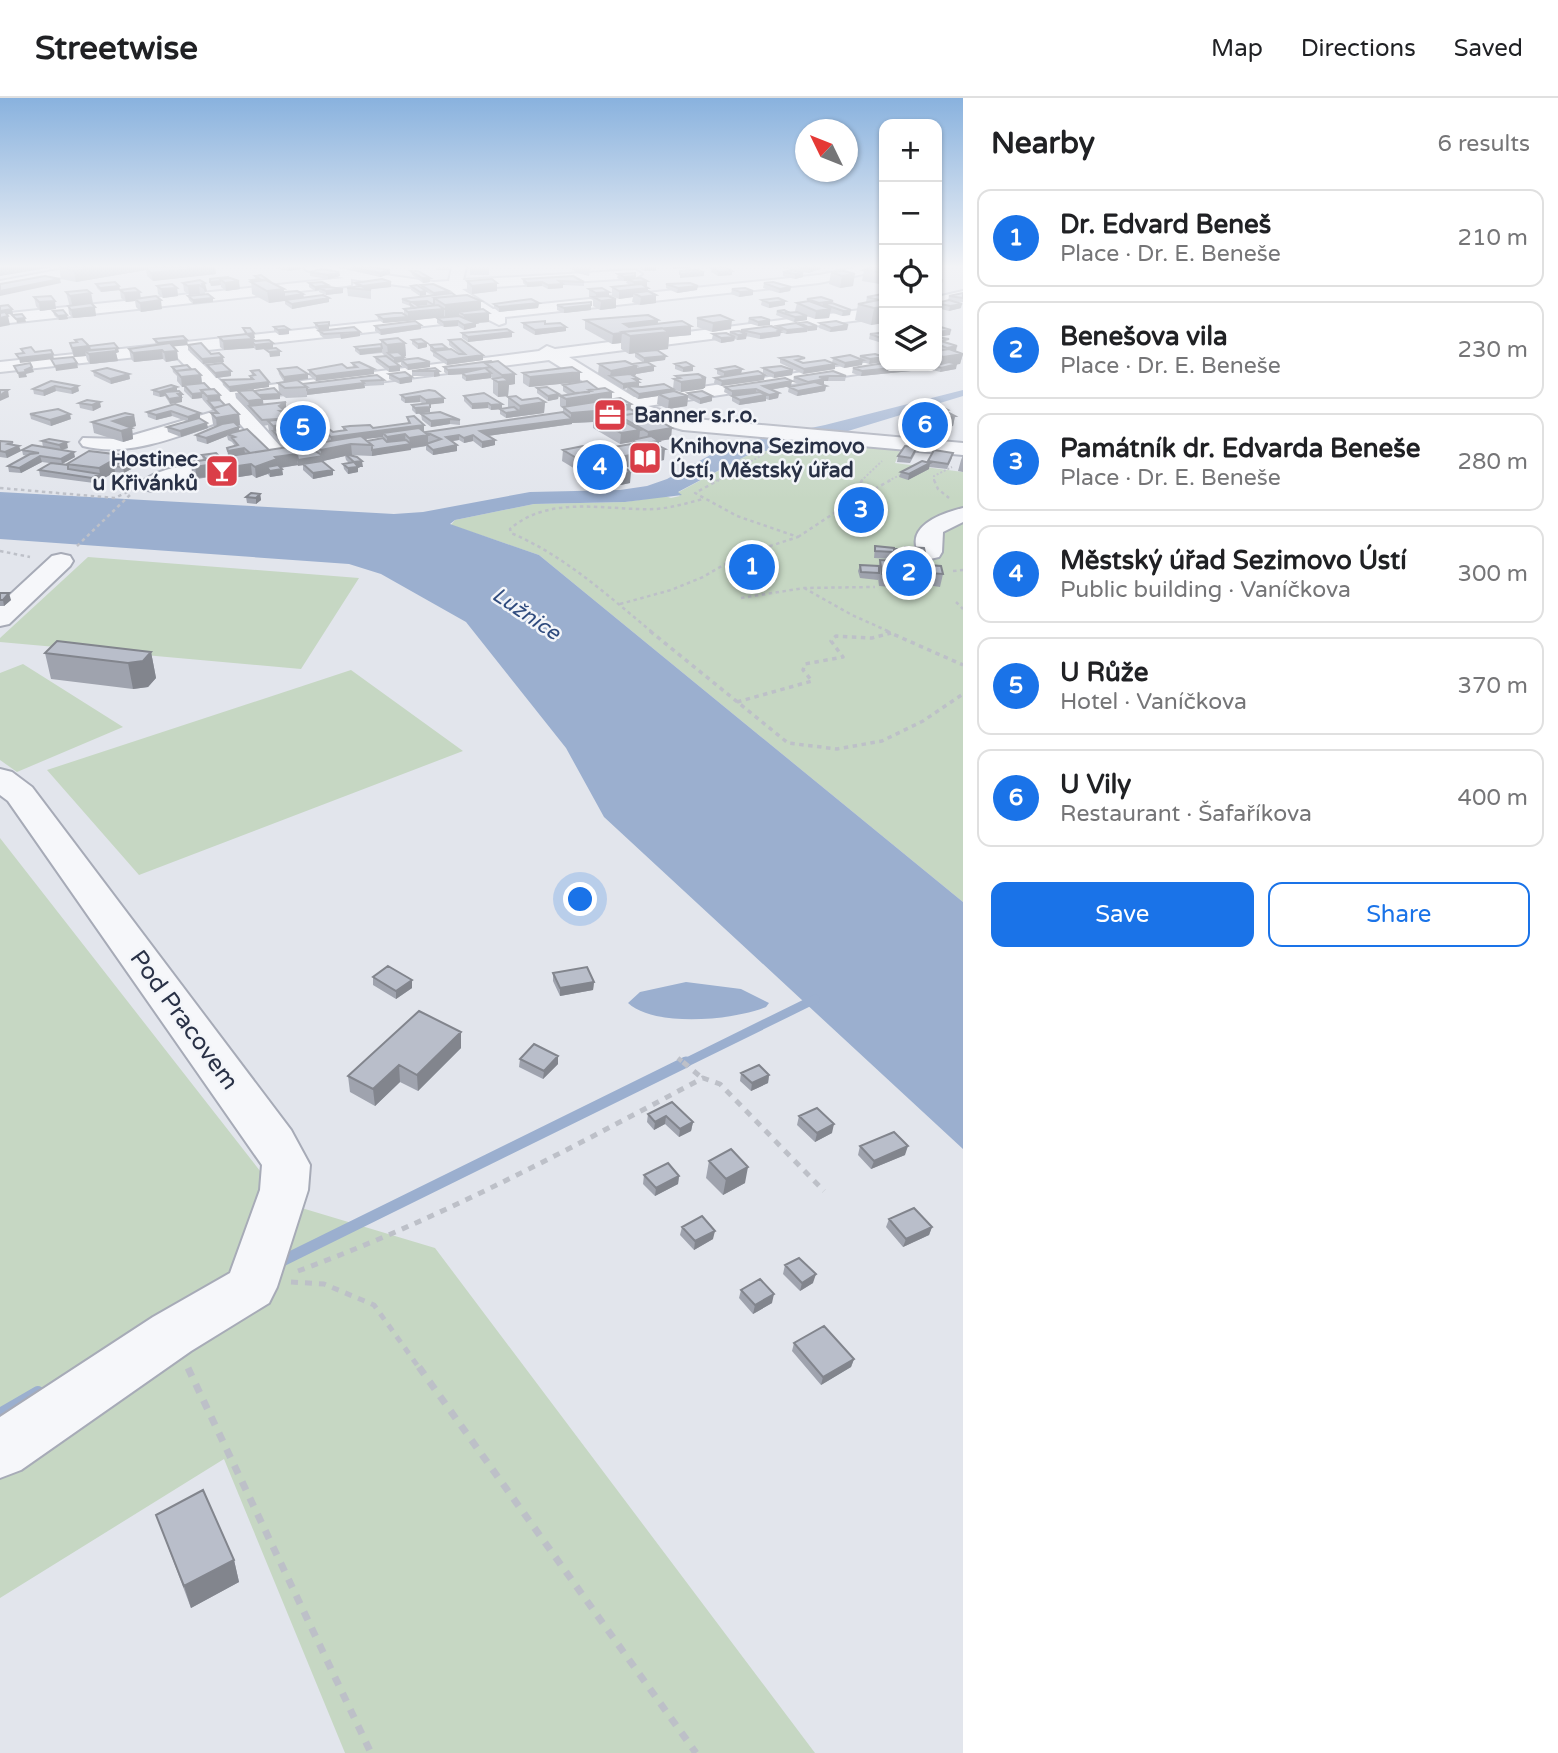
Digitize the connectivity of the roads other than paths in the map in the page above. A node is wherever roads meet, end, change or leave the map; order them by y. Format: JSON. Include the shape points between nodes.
{"nodes":[{"id":1,"x":213,"y":344,"type":"edge"},
{"id":2,"x":544,"y":344,"type":"edge"},
{"id":3,"x":601,"y":344,"type":"edge"},
{"id":4,"x":640,"y":344,"type":"edge"},
{"id":5,"x":478,"y":346,"type":"edge"},
{"id":6,"x":177,"y":348,"type":"junction"},
{"id":7,"x":608,"y":348,"type":"junction"},
{"id":8,"x":553,"y":355,"type":"junction"},
{"id":9,"x":496,"y":362,"type":"junction"},
{"id":10,"x":636,"y":364,"type":"edge"},
{"id":11,"x":879,"y":366,"type":"edge"},
{"id":12,"x":0,"y":368,"type":"edge"},
{"id":13,"x":605,"y":370,"type":"edge"},
{"id":14,"x":582,"y":373,"type":"junction"},
{"id":15,"x":549,"y":376,"type":"edge"},
{"id":16,"x":518,"y":378,"type":"dead end"},
{"id":17,"x":232,"y":403,"type":"junction"},
{"id":18,"x":630,"y":403,"type":"junction"},
{"id":19,"x":563,"y":414,"type":"edge"},
{"id":20,"x":963,"y":431,"type":"edge"},
{"id":21,"x":90,"y":442,"type":"dead end"},
{"id":22,"x":924,"y":446,"type":"junction"},
{"id":23,"x":959,"y":455,"type":"edge"},
{"id":24,"x":157,"y":482,"type":"road end"},
{"id":25,"x":958,"y":513,"type":"edge"},
{"id":26,"x":930,"y":552,"type":"dead end"},
{"id":27,"x":68,"y":554,"type":"road end"},
{"id":28,"x":0,"y":618,"type":"edge"},
{"id":29,"x":0,"y":779,"type":"edge"},
{"id":30,"x":0,"y":1450,"type":"edge"}],
"edges":[{"from":1,"to":6,"type":"street"},
{"from":2,"to":8,"type":"street"},
{"from":3,"to":7,"type":"street"},
{"from":4,"to":7,"type":"street"},
{"from":5,"to":9,"type":"street"},
{"from":6,"to":12,"type":"street"},
{"from":6,"to":17,"type":"street"},
{"from":7,"to":8,"type":"street"},
{"from":7,"to":10,"type":"street"},
{"from":8,"to":9,"type":"street"},
{"from":8,"to":14,"type":"street"},
{"from":9,"to":16,"type":"street"},
{"from":9,"to":17,"type":"street"},
{"from":11,"to":18,"type":"street"},
{"from":13,"to":14,"type":"street"},
{"from":14,"to":15,"type":"street"},
{"from":14,"to":18,"type":"street"},
{"from":17,"to":21,"type":"street","via":[[121,445]]},
{"from":17,"to":24,"type":"street","via":[[286,455],[177,474]]},
{"from":18,"to":19,"type":"street"},
{"from":18,"to":22,"type":"street","via":[[648,414],[683,424]]},
{"from":20,"to":22,"type":"street","via":[[929,435]]},
{"from":22,"to":23,"type":"street"},
{"from":25,"to":26,"type":"street","via":[[930,530]]},
{"from":27,"to":28,"type":"street"},
{"from":29,"to":30,"type":"street","name":"Pod Pracovem","via":[[20,794],[286,1165],[284,1190],[251,1287],[172,1334]]}]}
